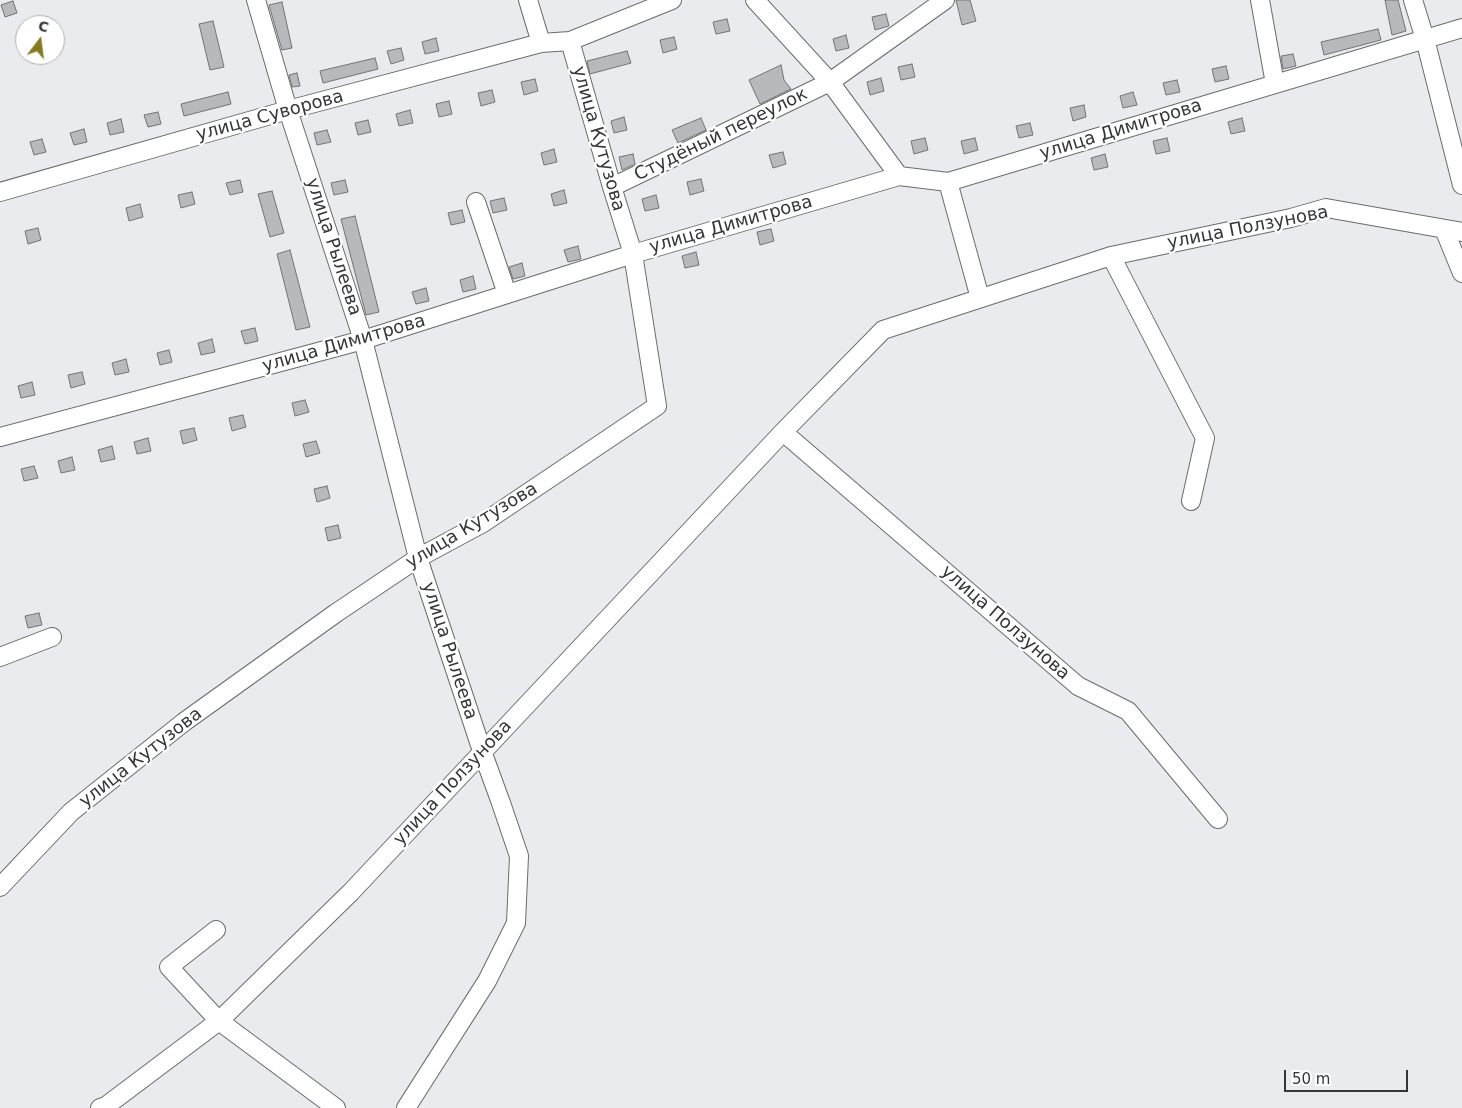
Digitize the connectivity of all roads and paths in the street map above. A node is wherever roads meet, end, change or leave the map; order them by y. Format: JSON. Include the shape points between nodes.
{"nodes":[{"id":1,"x":256,"y":0,"type":"edge"},
{"id":2,"x":528,"y":0,"type":"edge"},
{"id":3,"x":672,"y":0,"type":"edge"},
{"id":4,"x":755,"y":0,"type":"edge"},
{"id":5,"x":945,"y":0,"type":"edge"},
{"id":6,"x":1260,"y":0,"type":"edge"},
{"id":7,"x":1413,"y":0,"type":"edge"},
{"id":8,"x":1462,"y":28,"type":"edge"},
{"id":9,"x":1425,"y":39,"type":"junction"},
{"id":10,"x":570,"y":41,"type":"junction"},
{"id":11,"x":541,"y":43,"type":"junction"},
{"id":12,"x":830,"y":82,"type":"junction"},
{"id":13,"x":1275,"y":84,"type":"junction"},
{"id":14,"x":288,"y":110,"type":"junction"},
{"id":15,"x":899,"y":176,"type":"junction"},
{"id":16,"x":948,"y":182,"type":"junction"},
{"id":17,"x":1462,"y":185,"type":"edge"},
{"id":18,"x":612,"y":187,"type":"junction"},
{"id":19,"x":0,"y":192,"type":"edge"},
{"id":20,"x":476,"y":202,"type":"dead end"},
{"id":21,"x":1444,"y":229,"type":"junction"},
{"id":22,"x":1462,"y":232,"type":"edge"},
{"id":23,"x":633,"y":254,"type":"junction"},
{"id":24,"x":1111,"y":256,"type":"junction"},
{"id":25,"x":1462,"y":272,"type":"edge"},
{"id":26,"x":506,"y":294,"type":"junction"},
{"id":27,"x":980,"y":298,"type":"junction"},
{"id":28,"x":363,"y":340,"type":"junction"},
{"id":29,"x":783,"y":432,"type":"junction"},
{"id":30,"x":0,"y":437,"type":"edge"},
{"id":31,"x":1191,"y":501,"type":"dead end"},
{"id":32,"x":418,"y":558,"type":"junction"},
{"id":33,"x":52,"y":637,"type":"dead end"},
{"id":34,"x":0,"y":657,"type":"edge"},
{"id":35,"x":482,"y":751,"type":"junction"},
{"id":36,"x":1218,"y":819,"type":"dead end"},
{"id":37,"x":0,"y":887,"type":"edge"},
{"id":38,"x":216,"y":930,"type":"dead end"},
{"id":39,"x":219,"y":1021,"type":"junction"},
{"id":40,"x":100,"y":1108,"type":"edge"},
{"id":41,"x":336,"y":1108,"type":"edge"},
{"id":42,"x":406,"y":1108,"type":"edge"}],
"edges":[{"from":1,"to":14,"type":"street","name":"улица Рылеева"},
{"from":2,"to":11,"type":"street"},
{"from":3,"to":10,"type":"street","name":"улица Суворова"},
{"from":4,"to":12,"type":"street","name":"Студёный переулок"},
{"from":5,"to":12,"type":"street","name":"Студёный переулок"},
{"from":6,"to":13,"type":"street"},
{"from":7,"to":9,"type":"street"},
{"from":8,"to":9,"type":"street","name":"улица Димитрова"},
{"from":9,"to":13,"type":"street","name":"улица Димитрова"},
{"from":9,"to":17,"type":"street"},
{"from":10,"to":11,"type":"street","name":"улица Суворова"},
{"from":10,"to":18,"type":"street","name":"улица Кутузова"},
{"from":11,"to":14,"type":"street","name":"улица Суворова"},
{"from":12,"to":15,"type":"street","name":"Студёный переулок"},
{"from":12,"to":18,"type":"street","name":"Студёный переулок"},
{"from":13,"to":16,"type":"street","name":"улица Димитрова"},
{"from":14,"to":19,"type":"street","name":"улица Суворова"},
{"from":14,"to":28,"type":"street","name":"улица Рылеева"},
{"from":15,"to":16,"type":"street","name":"улица Димитрова"},
{"from":15,"to":23,"type":"street","name":"улица Димитрова"},
{"from":16,"to":27,"type":"street"},
{"from":18,"to":23,"type":"street","name":"улица Кутузова"},
{"from":20,"to":26,"type":"street"},
{"from":21,"to":22,"type":"street","name":"улица Ползунова"},
{"from":21,"to":24,"type":"street","name":"улица Ползунова","via":[[1326,208]]},
{"from":21,"to":25,"type":"street"},
{"from":23,"to":26,"type":"street","name":"улица Димитрова"},
{"from":23,"to":32,"type":"street","name":"улица Кутузова","via":[[657,406],[484,523]]},
{"from":24,"to":27,"type":"street","name":"улица Ползунова"},
{"from":24,"to":31,"type":"street","via":[[1204,438]]},
{"from":26,"to":28,"type":"street","name":"улица Димитрова"},
{"from":27,"to":29,"type":"street","name":"улица Ползунова","via":[[883,330]]},
{"from":28,"to":30,"type":"street","name":"улица Димитрова"},
{"from":28,"to":32,"type":"street","name":"улица Рылеева"},
{"from":29,"to":35,"type":"street","name":"улица Ползунова"},
{"from":29,"to":36,"type":"street","name":"улица Ползунова","via":[[1078,686],[1128,711]]},
{"from":32,"to":35,"type":"street","name":"улица Рылеева"},
{"from":32,"to":37,"type":"street","name":"улица Кутузова","via":[[184,722],[72,812]]},
{"from":33,"to":34,"type":"street"},
{"from":35,"to":39,"type":"street","name":"улица Ползунова","via":[[351,892]]},
{"from":35,"to":42,"type":"street","name":"улица Рылеева","via":[[519,856],[516,923],[487,981]]},
{"from":38,"to":39,"type":"street","via":[[170,967]]},
{"from":39,"to":40,"type":"street","name":"улица Ползунова"},
{"from":39,"to":41,"type":"street"}]}
